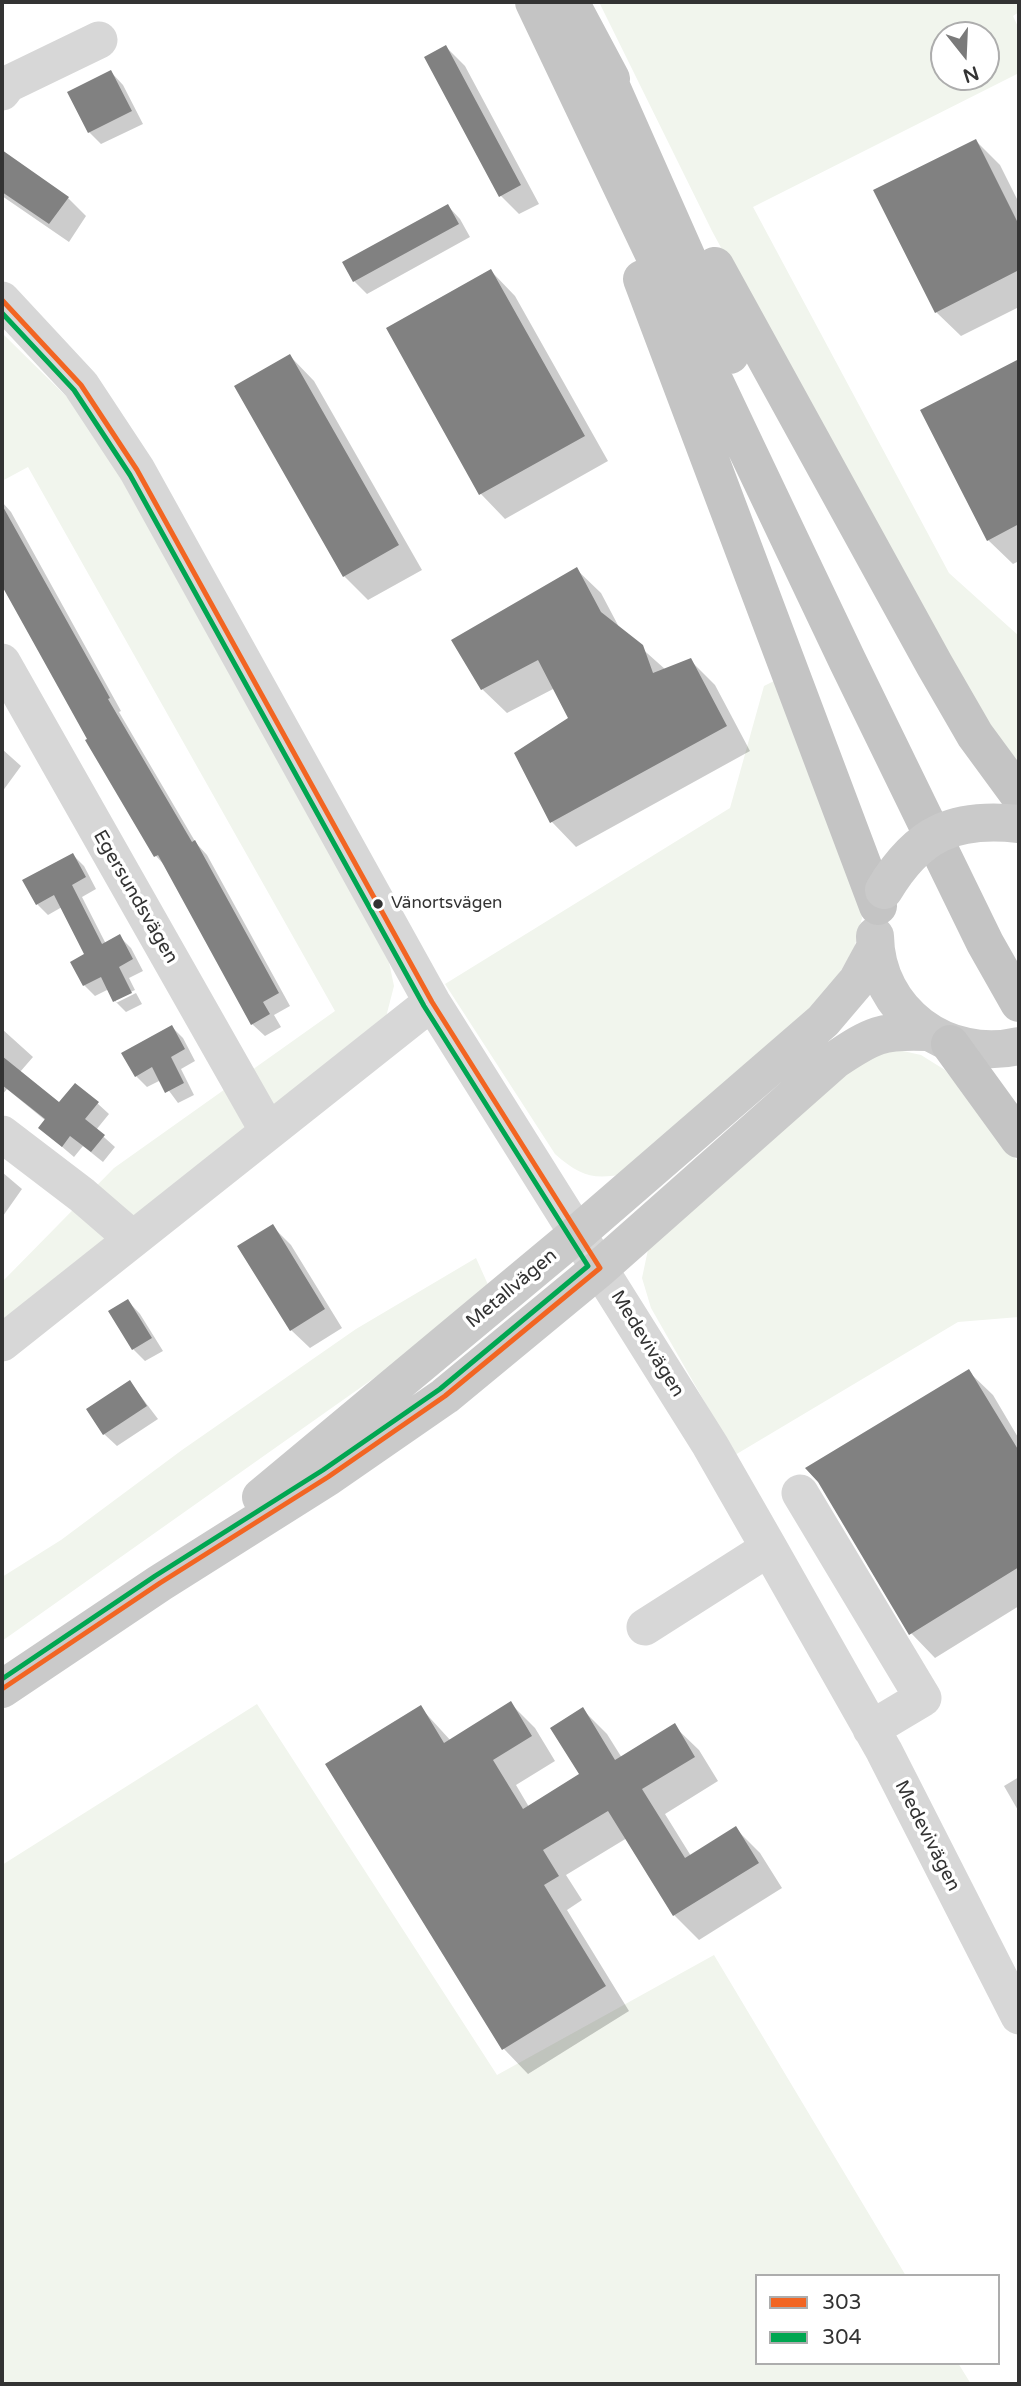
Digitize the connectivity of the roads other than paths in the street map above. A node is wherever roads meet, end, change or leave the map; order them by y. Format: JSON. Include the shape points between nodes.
{"nodes":[{"id":1,"x":534,"y":2,"type":"edge"},
{"id":2,"x":570,"y":2,"type":"edge"},
{"id":3,"x":99,"y":40,"type":"dead end"},
{"id":4,"x":559,"y":54,"type":"junction"},
{"id":5,"x":598,"y":57,"type":"junction"},
{"id":6,"x":2,"y":92,"type":"edge"},
{"id":7,"x":2,"y":300,"type":"edge"},
{"id":8,"x":2,"y":662,"type":"edge"},
{"id":9,"x":1019,"y":794,"type":"edge"},
{"id":10,"x":1019,"y":824,"type":"edge"},
{"id":11,"x":881,"y":898,"type":"junction"},
{"id":12,"x":875,"y":948,"type":"junction"},
{"id":13,"x":1019,"y":964,"type":"edge"},
{"id":14,"x":432,"y":1002,"type":"junction"},
{"id":15,"x":1019,"y":1003,"type":"edge"},
{"id":16,"x":948,"y":1042,"type":"junction"},
{"id":17,"x":1019,"y":1046,"type":"edge"},
{"id":18,"x":268,"y":1131,"type":"junction"},
{"id":19,"x":2,"y":1134,"type":"edge"},
{"id":20,"x":1019,"y":1139,"type":"edge"},
{"id":21,"x":578,"y":1233,"type":"junction"},
{"id":22,"x":133,"y":1239,"type":"junction"},
{"id":23,"x":600,"y":1268,"type":"junction"},
{"id":24,"x":2,"y":1343,"type":"edge"},
{"id":25,"x":800,"y":1493,"type":"dead end"},
{"id":26,"x":769,"y":1548,"type":"junction"},
{"id":27,"x":160,"y":1583,"type":"junction"},
{"id":28,"x":645,"y":1627,"type":"dead end"},
{"id":29,"x":2,"y":1689,"type":"edge"},
{"id":30,"x":871,"y":1729,"type":"junction"},
{"id":31,"x":1019,"y":2015,"type":"edge"}],
"edges":[{"from":1,"to":4,"type":"highway"},
{"from":2,"to":5,"type":"highway"},
{"from":3,"to":6,"type":"street","via":[[8,84]]},
{"from":4,"to":11,"type":"highway"},
{"from":4,"to":15,"type":"highway","via":[[848,662]]},
{"from":5,"to":9,"type":"highway","via":[[934,664],[975,735]]},
{"from":5,"to":13,"type":"highway","via":[[861,651]]},
{"from":7,"to":14,"type":"street","name":"Medevivägen","via":[[81,385],[137,470]]},
{"from":8,"to":18,"type":"street","name":"Egersundsvägen"},
{"from":10,"to":11,"type":"main road","bridge":true,"via":[[987,820],[955,825],[925,840],[901,862]]},
{"from":11,"to":12,"type":"main road"},
{"from":12,"to":16,"type":"main road","via":[[891,996],[907,1016]]},
{"from":12,"to":21,"type":"main road","name":"Metallvägen","via":[[858,981],[823,1021]]},
{"from":14,"to":18,"type":"street"},
{"from":14,"to":21,"type":"street","name":"Medevivägen"},
{"from":16,"to":17,"type":"main road","name":"Metallvägen","via":[[1000,1051]]},
{"from":16,"to":20,"type":"highway"},
{"from":16,"to":23,"type":"main road","name":"Metallvägen","via":[[889,1030],[863,1041],[835,1060]]},
{"from":18,"to":22,"type":"street"},
{"from":19,"to":22,"type":"street"},
{"from":21,"to":23,"type":"street","name":"Medevivägen"},
{"from":21,"to":27,"type":"main road","name":"Metallvägen"},
{"from":22,"to":24,"type":"street"},
{"from":23,"to":26,"type":"street","name":"Medevivägen"},
{"from":23,"to":27,"type":"main road","name":"Metallvägen","via":[[445,1396],[328,1477]]},
{"from":25,"to":30,"type":"street","via":[[923,1698]]},
{"from":26,"to":28,"type":"street"},
{"from":26,"to":30,"type":"street","name":"Medevivägen"},
{"from":27,"to":29,"type":"main road","name":"Metallvägen"},
{"from":30,"to":31,"type":"street","name":"Medevivägen"}]}
